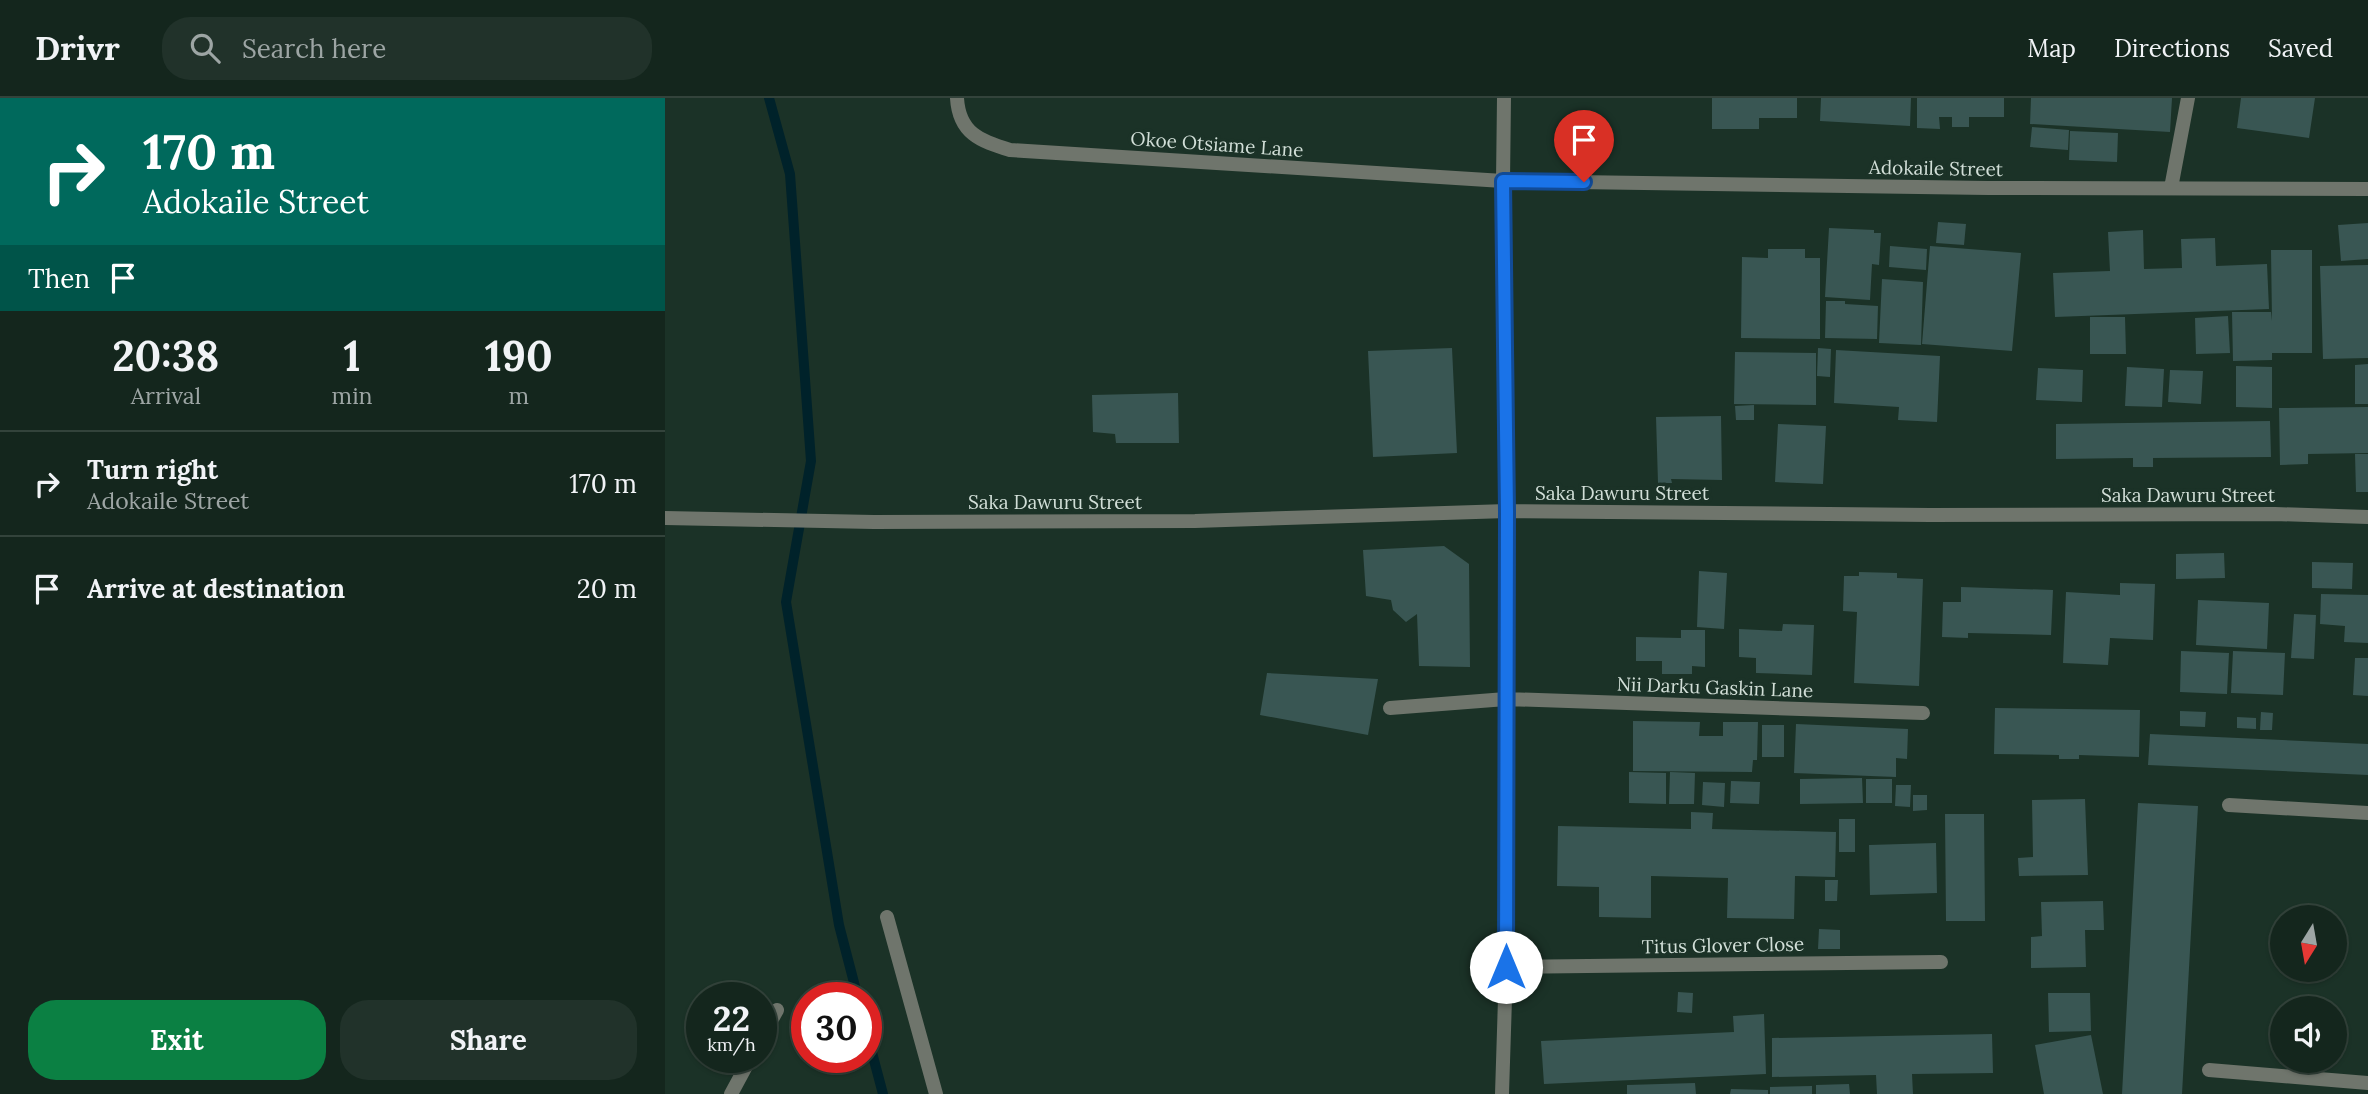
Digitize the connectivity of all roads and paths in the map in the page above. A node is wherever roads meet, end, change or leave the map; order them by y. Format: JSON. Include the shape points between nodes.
{"nodes":[{"id":1,"x":957,"y":98,"type":"edge"},
{"id":2,"x":1504,"y":98,"type":"edge"},
{"id":3,"x":2188,"y":98,"type":"edge"},
{"id":4,"x":1503,"y":181,"type":"junction"},
{"id":5,"x":2171,"y":188,"type":"junction"},
{"id":6,"x":2368,"y":188,"type":"edge"},
{"id":7,"x":1507,"y":511,"type":"junction"},
{"id":8,"x":2368,"y":517,"type":"edge"},
{"id":9,"x":665,"y":518,"type":"edge"},
{"id":10,"x":1506,"y":699,"type":"junction"},
{"id":11,"x":1390,"y":708,"type":"dead end"},
{"id":12,"x":1923,"y":713,"type":"dead end"},
{"id":13,"x":2229,"y":804,"type":"dead end"},
{"id":14,"x":2368,"y":813,"type":"edge"},
{"id":15,"x":887,"y":916,"type":"dead end"},
{"id":16,"x":1941,"y":962,"type":"dead end"},
{"id":17,"x":1506,"y":967,"type":"junction"},
{"id":18,"x":2209,"y":1070,"type":"dead end"},
{"id":19,"x":742,"y":1073,"type":"edge"},
{"id":20,"x":2368,"y":1083,"type":"edge"},
{"id":21,"x":731,"y":1094,"type":"edge"},
{"id":22,"x":936,"y":1094,"type":"edge"},
{"id":23,"x":1502,"y":1094,"type":"edge"}],
"edges":[{"from":1,"to":4,"type":"street","name":"Okoe Otsiame Lane","via":[[964,127],[986,143],[1010,150]]},
{"from":2,"to":4,"type":"street"},
{"from":3,"to":5,"type":"street"},
{"from":4,"to":5,"type":"street","name":"Adokaile Street"},
{"from":4,"to":7,"type":"street"},
{"from":5,"to":6,"type":"street","name":"Adokaile Street"},
{"from":7,"to":8,"type":"street","name":"Saka Dawuru Street"},
{"from":7,"to":9,"type":"street","name":"Saka Dawuru Street","via":[[1195,521]]},
{"from":7,"to":10,"type":"street"},
{"from":10,"to":11,"type":"street","name":"Nii Darku Gaskin Lane"},
{"from":10,"to":12,"type":"street","name":"Nii Darku Gaskin Lane"},
{"from":10,"to":17,"type":"street"},
{"from":13,"to":14,"type":"street"},
{"from":15,"to":22,"type":"street"},
{"from":16,"to":17,"type":"street","name":"Titus Glover Close"},
{"from":17,"to":23,"type":"street"},
{"from":18,"to":20,"type":"street"},
{"from":19,"to":21,"type":"street"}]}
